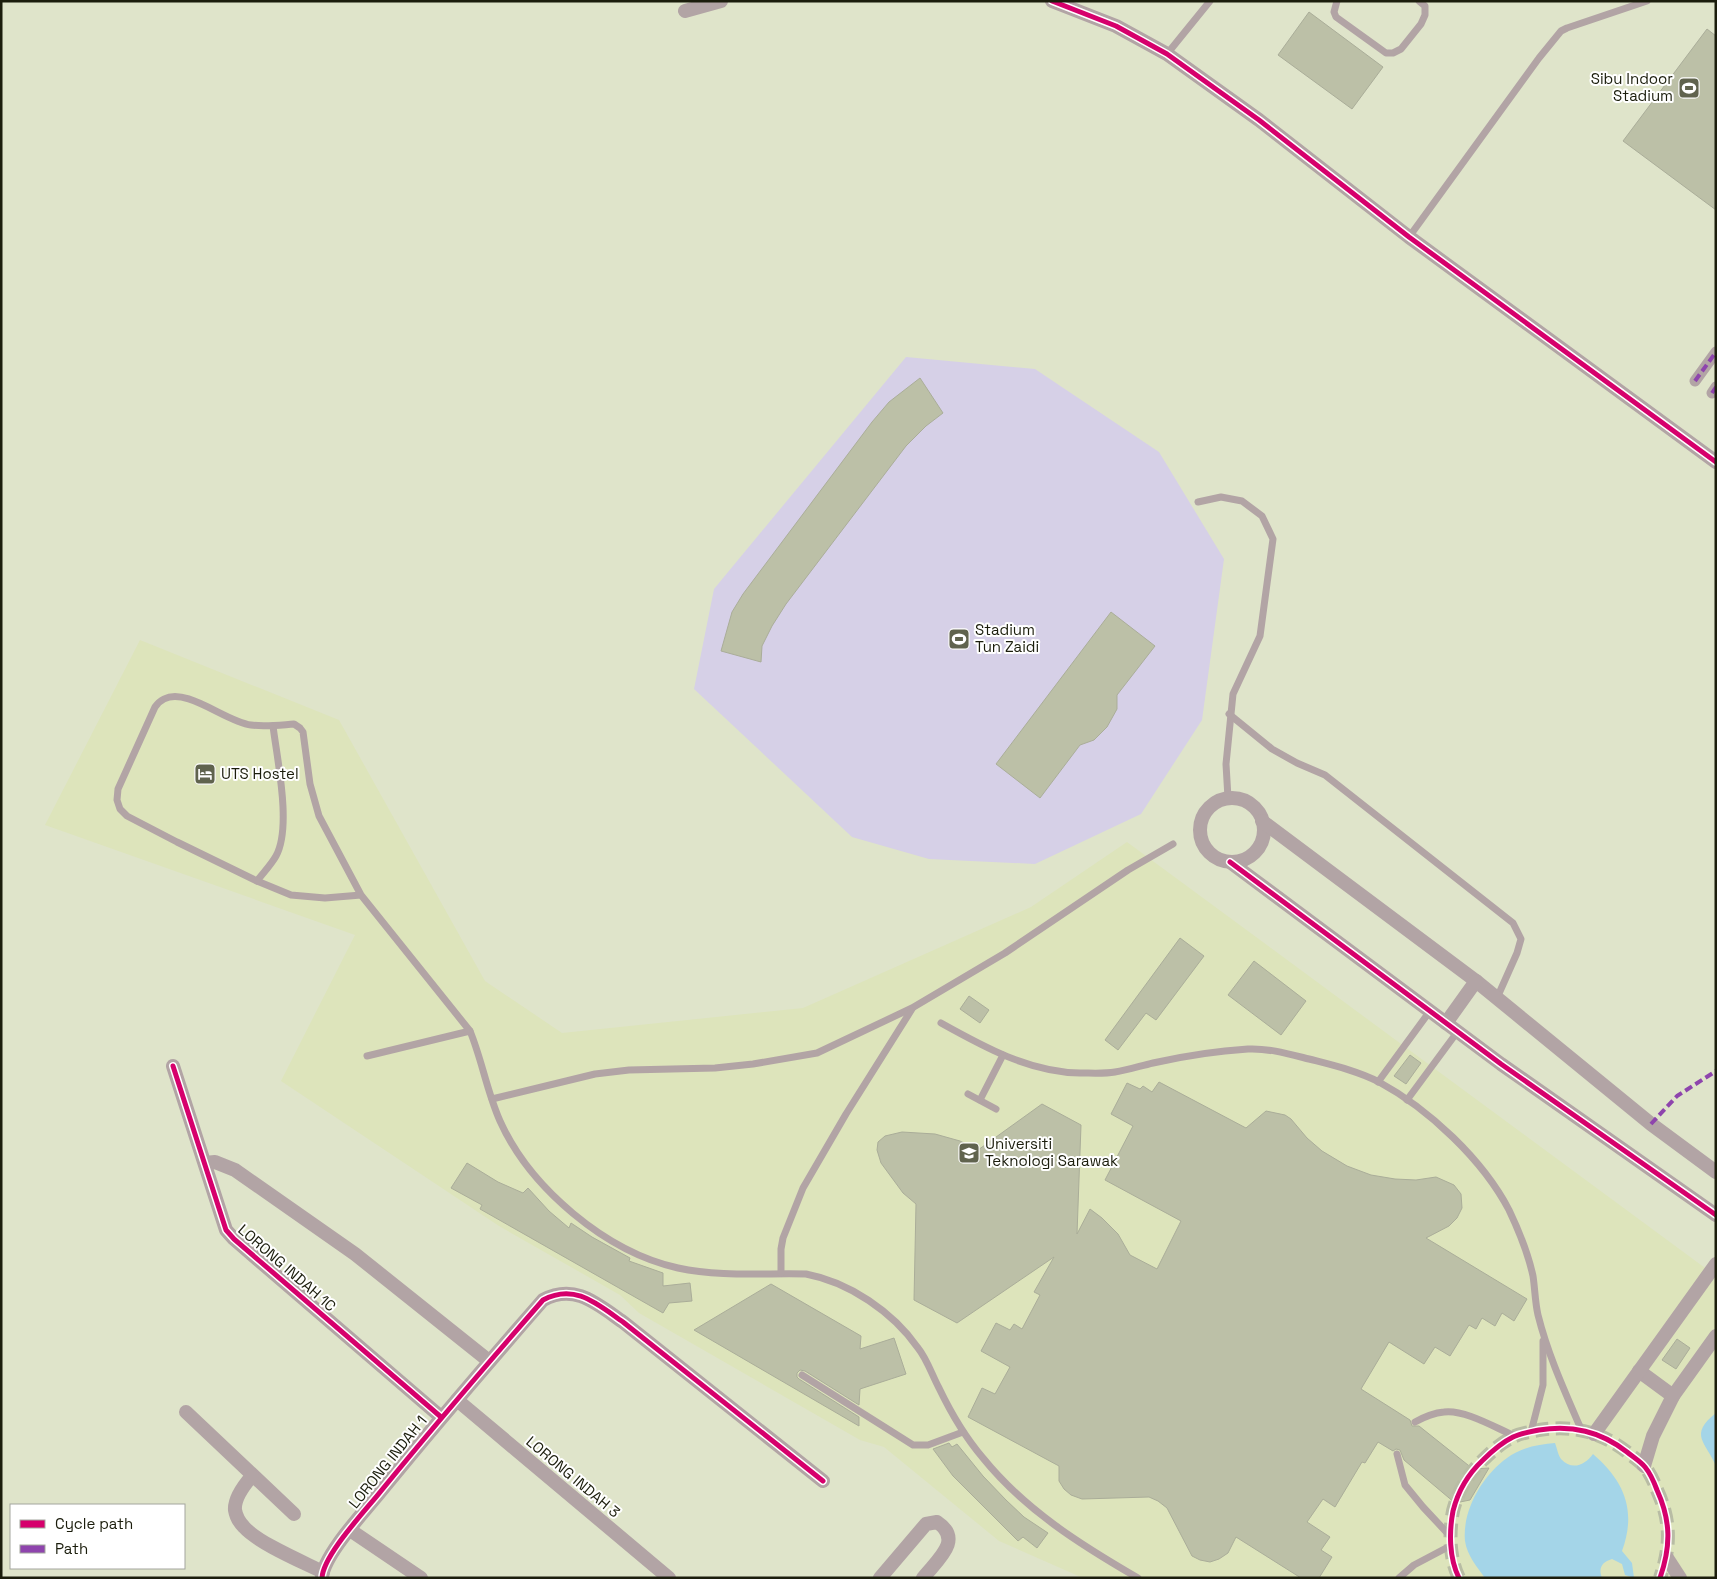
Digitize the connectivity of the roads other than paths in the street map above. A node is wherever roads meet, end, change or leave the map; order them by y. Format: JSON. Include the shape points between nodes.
{"nodes":[{"id":1,"x":721,"y":1,"type":"edge"},
{"id":2,"x":1052,"y":1,"type":"edge"},
{"id":3,"x":1210,"y":1,"type":"edge"},
{"id":4,"x":1337,"y":1,"type":"edge"},
{"id":5,"x":1419,"y":1,"type":"edge"},
{"id":6,"x":1646,"y":1,"type":"edge"},
{"id":7,"x":685,"y":11,"type":"dead end"},
{"id":8,"x":1166,"y":54,"type":"junction"},
{"id":9,"x":1410,"y":237,"type":"junction"},
{"id":10,"x":1716,"y":352,"type":"edge"},
{"id":11,"x":1695,"y":381,"type":"dead end"},
{"id":12,"x":1716,"y":462,"type":"edge"},
{"id":13,"x":1198,"y":502,"type":"dead end"},
{"id":14,"x":1230,"y":714,"type":"junction"},
{"id":15,"x":273,"y":726,"type":"junction"},
{"id":16,"x":1228,"y":798,"type":"junction"},
{"id":17,"x":1262,"y":821,"type":"junction"},
{"id":18,"x":1173,"y":844,"type":"dead end"},
{"id":19,"x":1230,"y":862,"type":"junction"},
{"id":20,"x":257,"y":881,"type":"junction"},
{"id":21,"x":361,"y":895,"type":"junction"},
{"id":22,"x":1476,"y":981,"type":"junction"},
{"id":23,"x":1497,"y":998,"type":"junction"},
{"id":24,"x":912,"y":1008,"type":"junction"},
{"id":25,"x":1430,"y":1011,"type":"junction"},
{"id":26,"x":941,"y":1023,"type":"dead end"},
{"id":27,"x":1446,"y":1023,"type":"junction"},
{"id":28,"x":470,"y":1031,"type":"junction"},
{"id":29,"x":1458,"y":1032,"type":"junction"},
{"id":30,"x":1003,"y":1055,"type":"junction"},
{"id":31,"x":367,"y":1056,"type":"dead end"},
{"id":32,"x":173,"y":1066,"type":"dead end"},
{"id":33,"x":1378,"y":1082,"type":"junction"},
{"id":34,"x":968,"y":1094,"type":"dead end"},
{"id":35,"x":492,"y":1099,"type":"junction"},
{"id":36,"x":980,"y":1100,"type":"junction"},
{"id":37,"x":1407,"y":1100,"type":"junction"},
{"id":38,"x":996,"y":1109,"type":"dead end"},
{"id":39,"x":205,"y":1163,"type":"junction"},
{"id":40,"x":1716,"y":1172,"type":"edge"},
{"id":41,"x":1716,"y":1214,"type":"edge"},
{"id":42,"x":1716,"y":1264,"type":"edge"},
{"id":43,"x":782,"y":1273,"type":"junction"},
{"id":44,"x":1543,"y":1334,"type":"junction"},
{"id":45,"x":1716,"y":1336,"type":"edge"},
{"id":46,"x":489,"y":1361,"type":"junction"},
{"id":47,"x":1639,"y":1371,"type":"junction"},
{"id":48,"x":802,"y":1375,"type":"dead end"},
{"id":49,"x":1673,"y":1396,"type":"junction"},
{"id":50,"x":457,"y":1400,"type":"junction"},
{"id":51,"x":186,"y":1412,"type":"dead end"},
{"id":52,"x":441,"y":1417,"type":"junction"},
{"id":53,"x":1414,"y":1422,"type":"dead end"},
{"id":54,"x":963,"y":1432,"type":"junction"},
{"id":55,"x":1531,"y":1432,"type":"dead end"},
{"id":56,"x":1587,"y":1432,"type":"joint"},
{"id":57,"x":1515,"y":1436,"type":"dead end"},
{"id":58,"x":1397,"y":1454,"type":"dead end"},
{"id":59,"x":1644,"y":1466,"type":"dead end"},
{"id":60,"x":252,"y":1476,"type":"junction"},
{"id":61,"x":823,"y":1481,"type":"dead end"},
{"id":62,"x":294,"y":1514,"type":"dead end"},
{"id":63,"x":350,"y":1530,"type":"junction"},
{"id":64,"x":1451,"y":1537,"type":"dead end"},
{"id":65,"x":1450,"y":1546,"type":"dead end"},
{"id":66,"x":1667,"y":1558,"type":"dead end"},
{"id":67,"x":322,"y":1575,"type":"edge"},
{"id":68,"x":421,"y":1578,"type":"edge"},
{"id":69,"x":669,"y":1578,"type":"edge"},
{"id":70,"x":880,"y":1578,"type":"edge"},
{"id":71,"x":923,"y":1578,"type":"edge"},
{"id":72,"x":1138,"y":1578,"type":"edge"},
{"id":73,"x":1399,"y":1578,"type":"edge"},
{"id":74,"x":1680,"y":1578,"type":"edge"}],
"edges":[{"from":1,"to":7,"type":"street"},
{"from":2,"to":8,"type":"street","via":[[1116,26]]},
{"from":3,"to":8,"type":"lane"},
{"from":4,"to":5,"type":"lane","via":[[1336,17],[1386,53],[1394,53],[1421,24],[1425,6]]},
{"from":6,"to":9,"type":"lane","via":[[1561,31]]},
{"from":8,"to":9,"type":"street","via":[[1260,120]]},
{"from":9,"to":12,"type":"street"},
{"from":10,"to":11,"type":"street"},
{"from":13,"to":14,"type":"lane","via":[[1221,497],[1242,501],[1262,516],[1273,540],[1260,636],[1233,694]]},
{"from":14,"to":16,"type":"lane","via":[[1226,764]]},
{"from":14,"to":23,"type":"lane","via":[[1272,749],[1326,775],[1512,923],[1521,939]]},
{"from":15,"to":20,"type":"lane","via":[[282,804],[282,836],[276,856]]},
{"from":15,"to":20,"type":"lane","via":[[251,726],[232,720],[188,698],[174,696],[163,699],[150,716],[118,789],[120,809],[127,816]]},
{"from":15,"to":21,"type":"lane","via":[[294,724],[303,732],[310,784],[319,816]]},
{"from":16,"to":17,"type":"street","via":[[1237,798],[1253,806]]},
{"from":16,"to":19,"type":"street","via":[[1206,810],[1200,837],[1211,854]]},
{"from":17,"to":19,"type":"street","via":[[1264,831],[1257,850],[1245,859]]},
{"from":17,"to":22,"type":"street"},
{"from":18,"to":24,"type":"lane","via":[[1128,870],[1005,953]]},
{"from":19,"to":25,"type":"street"},
{"from":20,"to":21,"type":"lane","via":[[291,895],[325,898]]},
{"from":21,"to":28,"type":"lane"},
{"from":22,"to":23,"type":"street"},
{"from":22,"to":27,"type":"street"},
{"from":23,"to":40,"type":"street","via":[[1651,1124]]},
{"from":24,"to":35,"type":"lane","via":[[817,1053],[725,1067],[596,1074]]},
{"from":24,"to":43,"type":"lane","via":[[803,1188],[783,1238]]},
{"from":25,"to":27,"type":"street"},
{"from":25,"to":33,"type":"lane"},
{"from":26,"to":30,"type":"lane"},
{"from":27,"to":29,"type":"street"},
{"from":28,"to":31,"type":"lane"},
{"from":28,"to":35,"type":"lane"},
{"from":29,"to":37,"type":"lane"},
{"from":29,"to":41,"type":"street"},
{"from":30,"to":33,"type":"lane","via":[[1015,1061],[1070,1072],[1112,1073],[1210,1053],[1252,1049],[1281,1052],[1332,1065]]},
{"from":30,"to":36,"type":"lane"},
{"from":32,"to":39,"type":"street","name":"LORONG INDAH 1C"},
{"from":33,"to":37,"type":"lane"},
{"from":34,"to":36,"type":"lane"},
{"from":35,"to":43,"type":"lane","via":[[508,1136],[531,1170],[584,1223],[613,1242],[641,1256],[678,1268]]},
{"from":36,"to":38,"type":"lane"},
{"from":37,"to":44,"type":"lane","via":[[1446,1130],[1482,1169],[1508,1209],[1527,1251]]},
{"from":39,"to":46,"type":"street","via":[[215,1162],[235,1170],[355,1254]]},
{"from":39,"to":52,"type":"street","name":"LORONG INDAH 1C","via":[[226,1230],[234,1240]]},
{"from":42,"to":47,"type":"street"},
{"from":43,"to":54,"type":"lane","via":[[820,1277],[877,1306],[918,1348]]},
{"from":44,"to":55,"type":"lane","via":[[1543,1385]]},
{"from":44,"to":56,"type":"lane","via":[[1561,1387]]},
{"from":45,"to":49,"type":"street"},
{"from":46,"to":50,"type":"street","name":"LORONG INDAH 1"},
{"from":46,"to":61,"type":"street","name":"LORONG INDAH 1","via":[[543,1300],[557,1293],[591,1300]]},
{"from":47,"to":49,"type":"street"},
{"from":47,"to":56,"type":"street"},
{"from":48,"to":54,"type":"lane","via":[[913,1445],[928,1445]]},
{"from":49,"to":59,"type":"street","via":[[1653,1436]]},
{"from":50,"to":52,"type":"street","name":"LORONG INDAH 1"},
{"from":50,"to":69,"type":"street","name":"LORONG INDAH 3"},
{"from":51,"to":60,"type":"street"},
{"from":52,"to":63,"type":"street","name":"LORONG INDAH 1"},
{"from":53,"to":57,"type":"lane","via":[[1446,1411],[1482,1421]]},
{"from":54,"to":72,"type":"lane","via":[[983,1459],[1039,1514]]},
{"from":58,"to":64,"type":"lane","via":[[1405,1484]]},
{"from":60,"to":62,"type":"street"},
{"from":60,"to":67,"type":"street","via":[[243,1486],[235,1507],[244,1528]]},
{"from":63,"to":67,"type":"street","name":"LORONG INDAH 1","via":[[326,1563]]},
{"from":63,"to":68,"type":"street"},
{"from":65,"to":73,"type":"lane"},
{"from":66,"to":74,"type":"street"},
{"from":70,"to":71,"type":"street","via":[[926,1524],[937,1522],[946,1528],[950,1536],[947,1548]]}]}
